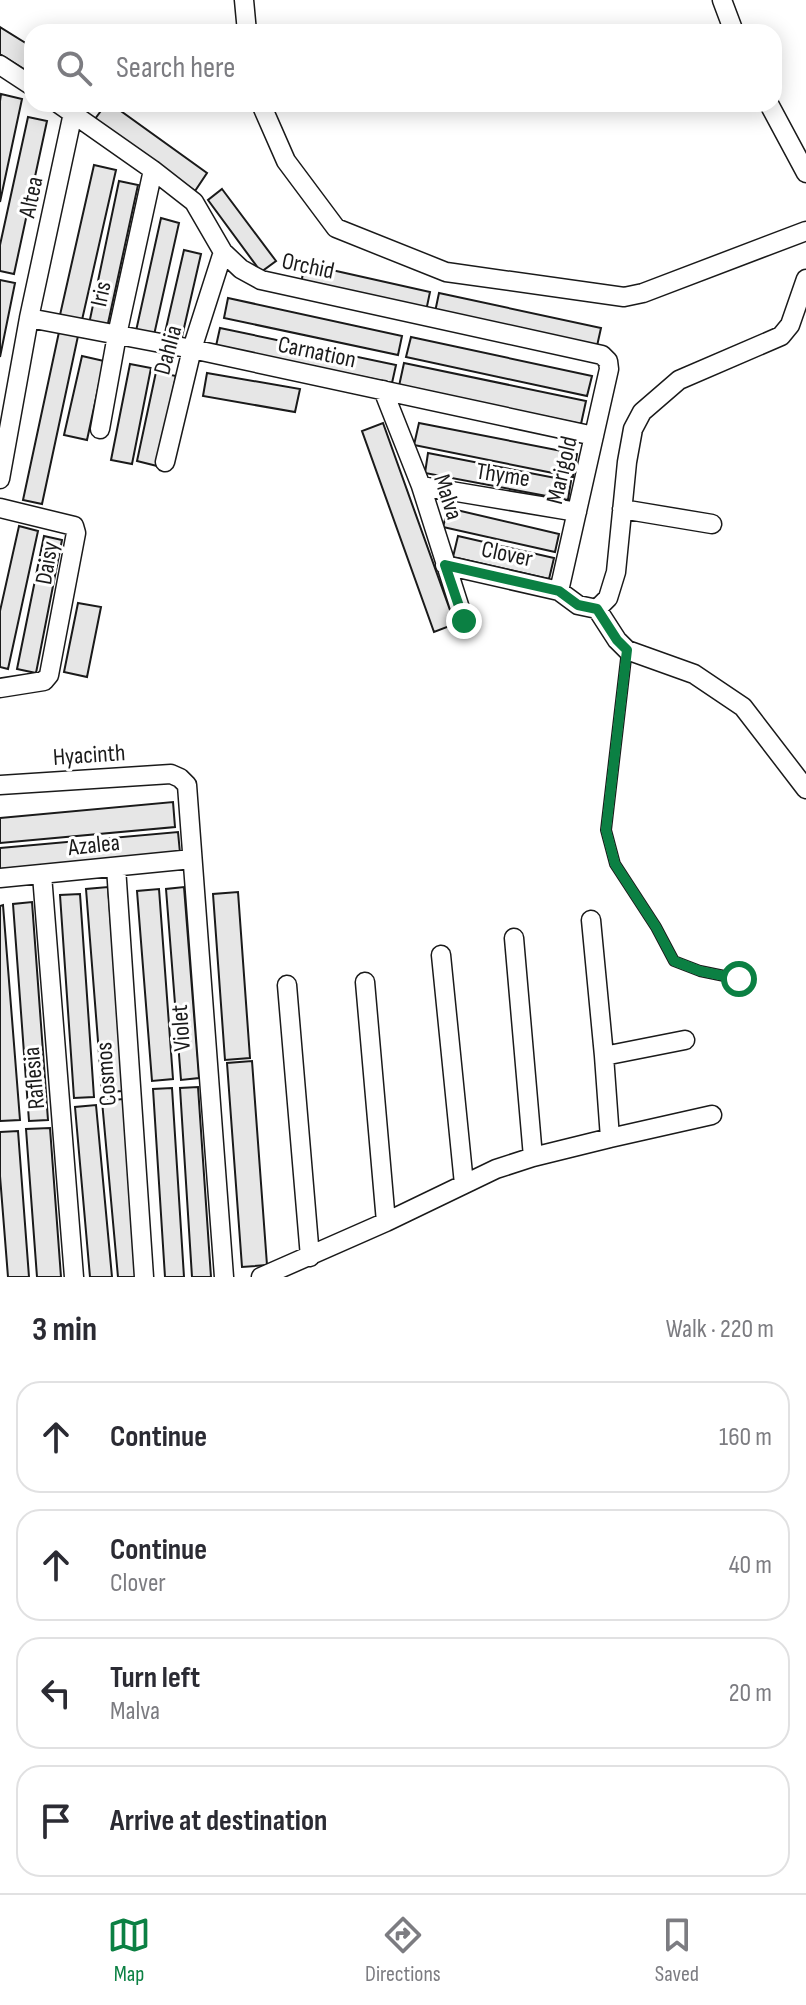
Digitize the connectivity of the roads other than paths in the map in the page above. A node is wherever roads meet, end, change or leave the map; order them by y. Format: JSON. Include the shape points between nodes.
{"nodes":[{"id":1,"x":244,"y":0,"type":"edge"},
{"id":2,"x":722,"y":0,"type":"edge"},
{"id":3,"x":246,"y":24,"type":"edge"},
{"id":4,"x":731,"y":24,"type":"edge"},
{"id":5,"x":0,"y":65,"type":"edge"},
{"id":6,"x":24,"y":81,"type":"edge"},
{"id":7,"x":65,"y":112,"type":"edge"},
{"id":8,"x":70,"y":112,"type":"edge"},
{"id":9,"x":265,"y":112,"type":"edge"},
{"id":10,"x":773,"y":112,"type":"edge"},
{"id":11,"x":153,"y":170,"type":"junction"},
{"id":12,"x":806,"y":173,"type":"edge"},
{"id":13,"x":806,"y":231,"type":"edge"},
{"id":14,"x":223,"y":252,"type":"junction"},
{"id":15,"x":806,"y":279,"type":"edge"},
{"id":16,"x":29,"y":318,"type":"junction"},
{"id":17,"x":117,"y":335,"type":"junction"},
{"id":18,"x":192,"y":349,"type":"junction"},
{"id":19,"x":608,"y":361,"type":"joint"},
{"id":20,"x":383,"y":390,"type":"junction"},
{"id":21,"x":100,"y":429,"type":"dead end"},
{"id":22,"x":594,"y":436,"type":"junction"},
{"id":23,"x":165,"y":462,"type":"dead end"},
{"id":24,"x":0,"y":479,"type":"edge"},
{"id":25,"x":421,"y":486,"type":"junction"},
{"id":26,"x":0,"y":508,"type":"edge"},
{"id":27,"x":622,"y":509,"type":"junction"},
{"id":28,"x":577,"y":512,"type":"junction"},
{"id":29,"x":712,"y":524,"type":"dead end"},
{"id":30,"x":445,"y":565,"type":"junction"},
{"id":31,"x":559,"y":591,"type":"junction"},
{"id":32,"x":597,"y":609,"type":"junction"},
{"id":33,"x":464,"y":621,"type":"dead end"},
{"id":34,"x":627,"y":650,"type":"junction"},
{"id":35,"x":0,"y":688,"type":"edge"},
{"id":36,"x":180,"y":778,"type":"joint"},
{"id":37,"x":0,"y":785,"type":"edge"},
{"id":38,"x":806,"y":789,"type":"edge"},
{"id":39,"x":192,"y":859,"type":"junction"},
{"id":40,"x":116,"y":867,"type":"junction"},
{"id":41,"x":42,"y":875,"type":"junction"},
{"id":42,"x":0,"y":878,"type":"edge"},
{"id":43,"x":591,"y":920,"type":"dead end"},
{"id":44,"x":514,"y":938,"type":"dead end"},
{"id":45,"x":441,"y":955,"type":"dead end"},
{"id":46,"x":739,"y":979,"type":"dead end"},
{"id":47,"x":365,"y":982,"type":"dead end"},
{"id":48,"x":287,"y":985,"type":"dead end"},
{"id":49,"x":685,"y":1040,"type":"dead end"},
{"id":50,"x":604,"y":1056,"type":"junction"},
{"id":51,"x":712,"y":1115,"type":"dead end"},
{"id":52,"x":610,"y":1138,"type":"junction"},
{"id":53,"x":533,"y":1157,"type":"junction"},
{"id":54,"x":464,"y":1184,"type":"junction"},
{"id":55,"x":386,"y":1222,"type":"junction"},
{"id":56,"x":310,"y":1257,"type":"junction"},
{"id":57,"x":74,"y":1277,"type":"edge"},
{"id":58,"x":144,"y":1277,"type":"edge"},
{"id":59,"x":224,"y":1277,"type":"edge"},
{"id":60,"x":261,"y":1277,"type":"edge"}],
"edges":[{"from":1,"to":3,"type":"street"},
{"from":2,"to":4,"type":"street"},
{"from":5,"to":6,"type":"street"},
{"from":7,"to":16,"type":"street","name":"Altea"},
{"from":8,"to":11,"type":"street","name":"Orchid"},
{"from":9,"to":13,"type":"street","via":[[286,161],[336,228],[446,272],[624,297]]},
{"from":10,"to":12,"type":"street"},
{"from":11,"to":14,"type":"street","name":"Orchid","via":[[194,202]]},
{"from":11,"to":17,"type":"street","name":"Iris"},
{"from":14,"to":18,"type":"street","name":"Dahlia"},
{"from":14,"to":19,"type":"street","name":"Orchid","via":[[261,280],[602,355]]},
{"from":15,"to":27,"type":"street","via":[[781,336],[679,380],[642,412],[633,429]]},
{"from":16,"to":17,"type":"street","name":"Carnation"},
{"from":16,"to":24,"type":"street","name":"Altea"},
{"from":17,"to":18,"type":"street","name":"Carnation"},
{"from":17,"to":21,"type":"street","name":"Iris"},
{"from":18,"to":20,"type":"street","name":"Carnation"},
{"from":18,"to":23,"type":"street","name":"Dahlia"},
{"from":19,"to":22,"type":"street","name":"Marigold"},
{"from":20,"to":22,"type":"street","name":"Carnation"},
{"from":20,"to":25,"type":"street","name":"Malva"},
{"from":22,"to":28,"type":"street","name":"Marigold"},
{"from":25,"to":28,"type":"street","name":"Thyme"},
{"from":25,"to":30,"type":"street","name":"Malva"},
{"from":26,"to":35,"type":"street","name":"Daisy","via":[[74,526],[76,533],[51,670],[44,681]]},
{"from":27,"to":29,"type":"street"},
{"from":27,"to":32,"type":"street","via":[[616,572],[608,598]]},
{"from":28,"to":31,"type":"street","name":"Marigold"},
{"from":30,"to":31,"type":"street","name":"Clover"},
{"from":30,"to":33,"type":"street","name":"Malva"},
{"from":31,"to":32,"type":"street","name":"Clover","via":[[578,605]]},
{"from":32,"to":34,"type":"street"},
{"from":34,"to":38,"type":"street","via":[[694,674],[743,707]]},
{"from":34,"to":46,"type":"lane","via":[[606,830],[615,864],[674,961]]},
{"from":36,"to":37,"type":"street","name":"Hyacinth","via":[[171,774]]},
{"from":36,"to":39,"type":"street","name":"Violet","via":[[187,785]]},
{"from":39,"to":40,"type":"street","name":"Azalea"},
{"from":39,"to":59,"type":"street","name":"Violet"},
{"from":40,"to":41,"type":"street","name":"Azalea"},
{"from":40,"to":58,"type":"street","name":"Cosmos"},
{"from":41,"to":42,"type":"street","name":"Azalea"},
{"from":41,"to":57,"type":"street","name":"Raflesia"},
{"from":43,"to":50,"type":"street"},
{"from":44,"to":53,"type":"street"},
{"from":45,"to":54,"type":"street"},
{"from":47,"to":55,"type":"street"},
{"from":48,"to":56,"type":"street"},
{"from":49,"to":50,"type":"street"},
{"from":50,"to":52,"type":"street"},
{"from":51,"to":52,"type":"street"},
{"from":52,"to":53,"type":"street"},
{"from":53,"to":54,"type":"street"},
{"from":54,"to":55,"type":"street"},
{"from":55,"to":56,"type":"street"},
{"from":56,"to":60,"type":"street"}]}
